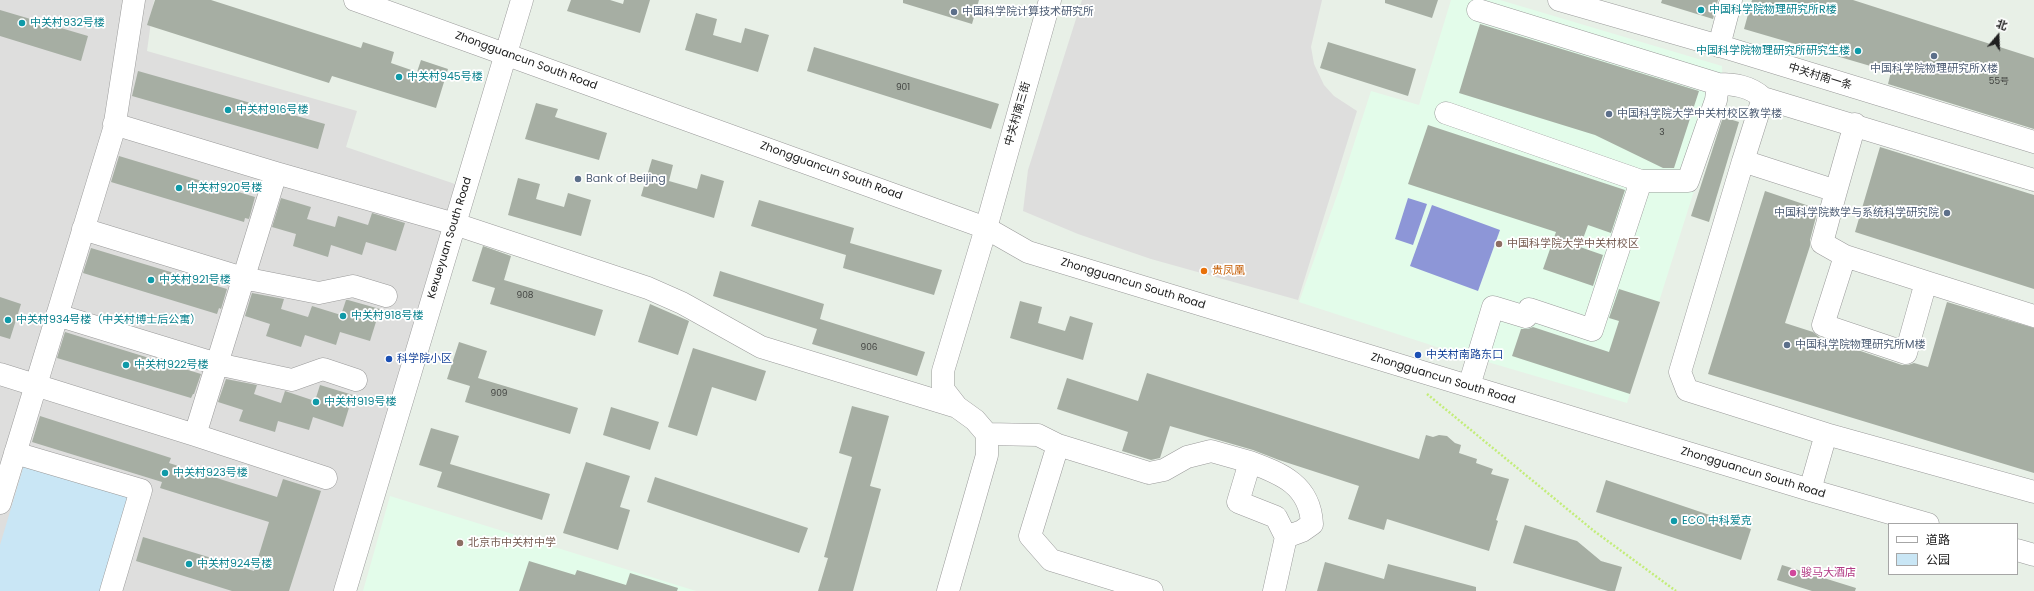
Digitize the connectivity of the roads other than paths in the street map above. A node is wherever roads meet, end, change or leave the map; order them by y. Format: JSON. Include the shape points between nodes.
{"nodes":[{"id":1,"x":134,"y":0,"type":"edge"},
{"id":2,"x":355,"y":0,"type":"edge"},
{"id":3,"x":522,"y":0,"type":"edge"},
{"id":4,"x":1050,"y":0,"type":"edge"},
{"id":5,"x":1559,"y":0,"type":"edge"},
{"id":6,"x":1731,"y":0,"type":"edge"},
{"id":7,"x":1478,"y":10,"type":"dead end"},
{"id":8,"x":1724,"y":48,"type":"junction"},
{"id":9,"x":506,"y":53,"type":"junction"},
{"id":10,"x":1726,"y":84,"type":"junction"},
{"id":11,"x":1763,"y":98,"type":"junction"},
{"id":12,"x":1446,"y":113,"type":"dead end"},
{"id":13,"x":114,"y":124,"type":"junction"},
{"id":14,"x":1854,"y":124,"type":"junction"},
{"id":15,"x":2034,"y":142,"type":"edge"},
{"id":16,"x":1743,"y":162,"type":"junction"},
{"id":17,"x":276,"y":173,"type":"junction"},
{"id":18,"x":2034,"y":180,"type":"edge"},
{"id":19,"x":1642,"y":181,"type":"junction"},
{"id":20,"x":1836,"y":191,"type":"junction"},
{"id":21,"x":455,"y":224,"type":"junction"},
{"id":22,"x":986,"y":228,"type":"junction"},
{"id":23,"x":83,"y":229,"type":"junction"},
{"id":24,"x":1844,"y":256,"type":"junction"},
{"id":25,"x":244,"y":278,"type":"junction"},
{"id":26,"x":1926,"y":282,"type":"junction"},
{"id":27,"x":386,"y":296,"type":"dead end"},
{"id":28,"x":57,"y":315,"type":"junction"},
{"id":29,"x":2034,"y":316,"type":"edge"},
{"id":30,"x":217,"y":364,"type":"junction"},
{"id":31,"x":0,"y":374,"type":"edge"},
{"id":32,"x":356,"y":380,"type":"dead end"},
{"id":33,"x":36,"y":385,"type":"junction"},
{"id":34,"x":1469,"y":386,"type":"junction"},
{"id":35,"x":957,"y":407,"type":"junction"},
{"id":36,"x":987,"y":434,"type":"junction"},
{"id":37,"x":1826,"y":434,"type":"junction"},
{"id":38,"x":195,"y":435,"type":"junction"},
{"id":39,"x":1058,"y":445,"type":"junction"},
{"id":40,"x":15,"y":453,"type":"junction"},
{"id":41,"x":1250,"y":462,"type":"junction"},
{"id":42,"x":326,"y":478,"type":"dead end"},
{"id":43,"x":1810,"y":490,"type":"junction"},
{"id":44,"x":2034,"y":492,"type":"edge"},
{"id":45,"x":0,"y":503,"type":"edge"},
{"id":46,"x":1925,"y":523,"type":"edge"},
{"id":47,"x":1286,"y":537,"type":"junction"},
{"id":48,"x":2018,"y":550,"type":"edge"},
{"id":49,"x":2034,"y":555,"type":"edge"},
{"id":50,"x":111,"y":591,"type":"edge"},
{"id":51,"x":344,"y":591,"type":"edge"},
{"id":52,"x":948,"y":591,"type":"edge"},
{"id":53,"x":1152,"y":591,"type":"edge"},
{"id":54,"x":1274,"y":591,"type":"edge"}],
"edges":[{"from":1,"to":13,"type":"street"},
{"from":2,"to":9,"type":"street","name":"Zhongguancun South Road"},
{"from":3,"to":9,"type":"street","name":"Kexueyuan South Road"},
{"from":4,"to":22,"type":"street","name":"中关村南三街"},
{"from":5,"to":8,"type":"street","name":"中关村南一条"},
{"from":6,"to":8,"type":"street"},
{"from":7,"to":10,"type":"street"},
{"from":8,"to":10,"type":"street"},
{"from":8,"to":15,"type":"street","name":"中关村南一条"},
{"from":9,"to":21,"type":"street","name":"Kexueyuan South Road"},
{"from":9,"to":22,"type":"street","name":"Zhongguancun South Road"},
{"from":10,"to":11,"type":"street","via":[[1752,89]]},
{"from":10,"to":19,"type":"street","via":[[1716,100],[1688,181]]},
{"from":11,"to":14,"type":"street"},
{"from":11,"to":16,"type":"street"},
{"from":12,"to":19,"type":"street"},
{"from":13,"to":17,"type":"street"},
{"from":13,"to":23,"type":"street"},
{"from":14,"to":18,"type":"street"},
{"from":14,"to":20,"type":"street"},
{"from":16,"to":20,"type":"street"},
{"from":16,"to":37,"type":"street","via":[[1680,372],[1687,390]]},
{"from":17,"to":21,"type":"street"},
{"from":17,"to":25,"type":"street"},
{"from":19,"to":34,"type":"street","via":[[1592,330],[1530,308],[1526,317],[1493,307]]},
{"from":20,"to":24,"type":"street","via":[[1822,243]]},
{"from":21,"to":35,"type":"street","via":[[648,288],[682,303],[761,347]]},
{"from":21,"to":51,"type":"street","name":"Kexueyuan South Road"},
{"from":22,"to":34,"type":"street","name":"Zhongguancun South Road","via":[[1028,252]]},
{"from":22,"to":35,"type":"street","name":"中关村南三街","via":[[943,371],[943,389]]},
{"from":23,"to":25,"type":"street"},
{"from":23,"to":28,"type":"street"},
{"from":24,"to":26,"type":"street"},
{"from":24,"to":26,"type":"street","via":[[1823,325],[1906,353]]},
{"from":25,"to":27,"type":"street","via":[[319,293],[353,286]]},
{"from":25,"to":30,"type":"street"},
{"from":26,"to":29,"type":"street"},
{"from":28,"to":30,"type":"street"},
{"from":28,"to":33,"type":"street"},
{"from":30,"to":32,"type":"street","via":[[292,380],[323,369]]},
{"from":30,"to":38,"type":"street"},
{"from":31,"to":33,"type":"street"},
{"from":33,"to":38,"type":"street"},
{"from":33,"to":40,"type":"street"},
{"from":34,"to":43,"type":"street","name":"Zhongguancun South Road"},
{"from":35,"to":36,"type":"street","via":[[975,420]]},
{"from":36,"to":39,"type":"street","via":[[1038,435]]},
{"from":36,"to":52,"type":"street","via":[[987,455]]},
{"from":37,"to":43,"type":"street"},
{"from":37,"to":44,"type":"street"},
{"from":38,"to":42,"type":"street"},
{"from":39,"to":41,"type":"street","via":[[1149,473],[1164,470],[1187,457],[1211,452]]},
{"from":39,"to":53,"type":"street","via":[[1030,536],[1051,560]]},
{"from":40,"to":45,"type":"street"},
{"from":40,"to":50,"type":"street","via":[[141,490]]},
{"from":41,"to":47,"type":"street","via":[[1238,502],[1276,517]]},
{"from":41,"to":47,"type":"street","via":[[1279,473],[1299,489],[1311,509],[1312,524]]},
{"from":43,"to":46,"type":"street","name":"Zhongguancun South Road"},
{"from":47,"to":54,"type":"street"},
{"from":48,"to":49,"type":"street"}]}
